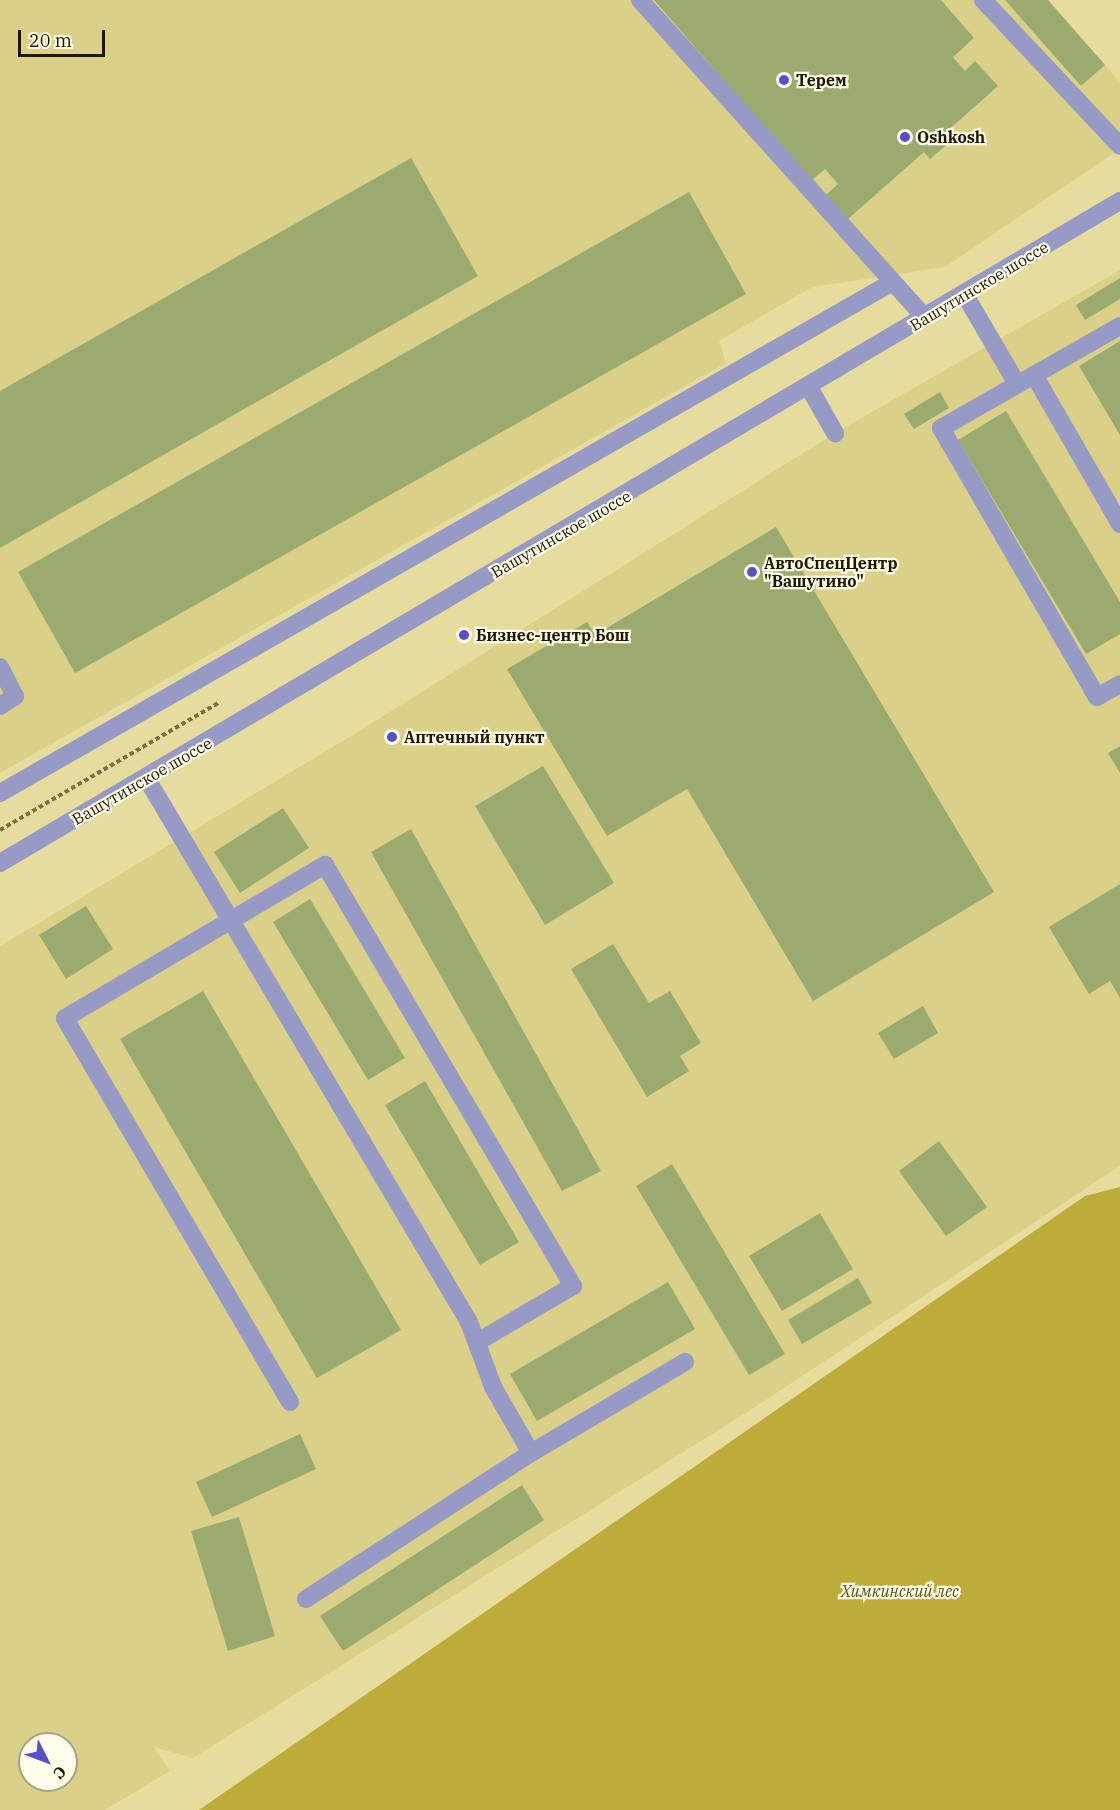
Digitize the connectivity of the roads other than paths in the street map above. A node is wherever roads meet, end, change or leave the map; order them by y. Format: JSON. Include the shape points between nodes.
{"nodes":[{"id":1,"x":640,"y":0,"type":"edge"},
{"id":2,"x":983,"y":0,"type":"edge"},
{"id":3,"x":1120,"y":146,"type":"edge"},
{"id":4,"x":1120,"y":201,"type":"edge"},
{"id":5,"x":891,"y":283,"type":"junction"},
{"id":6,"x":965,"y":295,"type":"junction"},
{"id":7,"x":924,"y":318,"type":"junction"},
{"id":8,"x":1120,"y":326,"type":"edge"},
{"id":9,"x":1034,"y":375,"type":"junction"},
{"id":10,"x":1017,"y":384,"type":"junction"},
{"id":11,"x":810,"y":389,"type":"junction"},
{"id":12,"x":835,"y":433,"type":"dead end"},
{"id":13,"x":1120,"y":524,"type":"edge"},
{"id":14,"x":0,"y":667,"type":"edge"},
{"id":15,"x":1120,"y":684,"type":"edge"},
{"id":16,"x":0,"y":705,"type":"edge"},
{"id":17,"x":147,"y":779,"type":"junction"},
{"id":18,"x":0,"y":793,"type":"edge"},
{"id":19,"x":0,"y":863,"type":"edge"},
{"id":20,"x":231,"y":920,"type":"junction"},
{"id":21,"x":477,"y":1342,"type":"junction"},
{"id":22,"x":685,"y":1362,"type":"dead end"},
{"id":23,"x":290,"y":1402,"type":"dead end"},
{"id":24,"x":531,"y":1453,"type":"junction"},
{"id":25,"x":306,"y":1599,"type":"dead end"}],
"edges":[{"from":1,"to":5,"type":"street"},
{"from":2,"to":3,"type":"street"},
{"from":4,"to":6,"type":"street","name":"Вашутинское шоссе"},
{"from":5,"to":7,"type":"street"},
{"from":5,"to":18,"type":"street"},
{"from":6,"to":7,"type":"street","name":"Вашутинское шоссе"},
{"from":6,"to":10,"type":"street"},
{"from":7,"to":11,"type":"street","name":"Вашутинское шоссе"},
{"from":8,"to":9,"type":"street"},
{"from":9,"to":10,"type":"street"},
{"from":9,"to":13,"type":"street"},
{"from":10,"to":15,"type":"street","via":[[941,428],[1097,697]]},
{"from":11,"to":12,"type":"street"},
{"from":11,"to":17,"type":"street","name":"Вашутинское шоссе"},
{"from":14,"to":16,"type":"street","via":[[15,696]]},
{"from":17,"to":19,"type":"street","name":"Вашутинское шоссе"},
{"from":17,"to":20,"type":"street"},
{"from":20,"to":21,"type":"street"},
{"from":20,"to":21,"type":"street","via":[[325,864],[573,1286]]},
{"from":20,"to":23,"type":"street","via":[[65,1018]]},
{"from":21,"to":24,"type":"street","via":[[493,1387]]},
{"from":22,"to":24,"type":"street"},
{"from":24,"to":25,"type":"street"}]}
